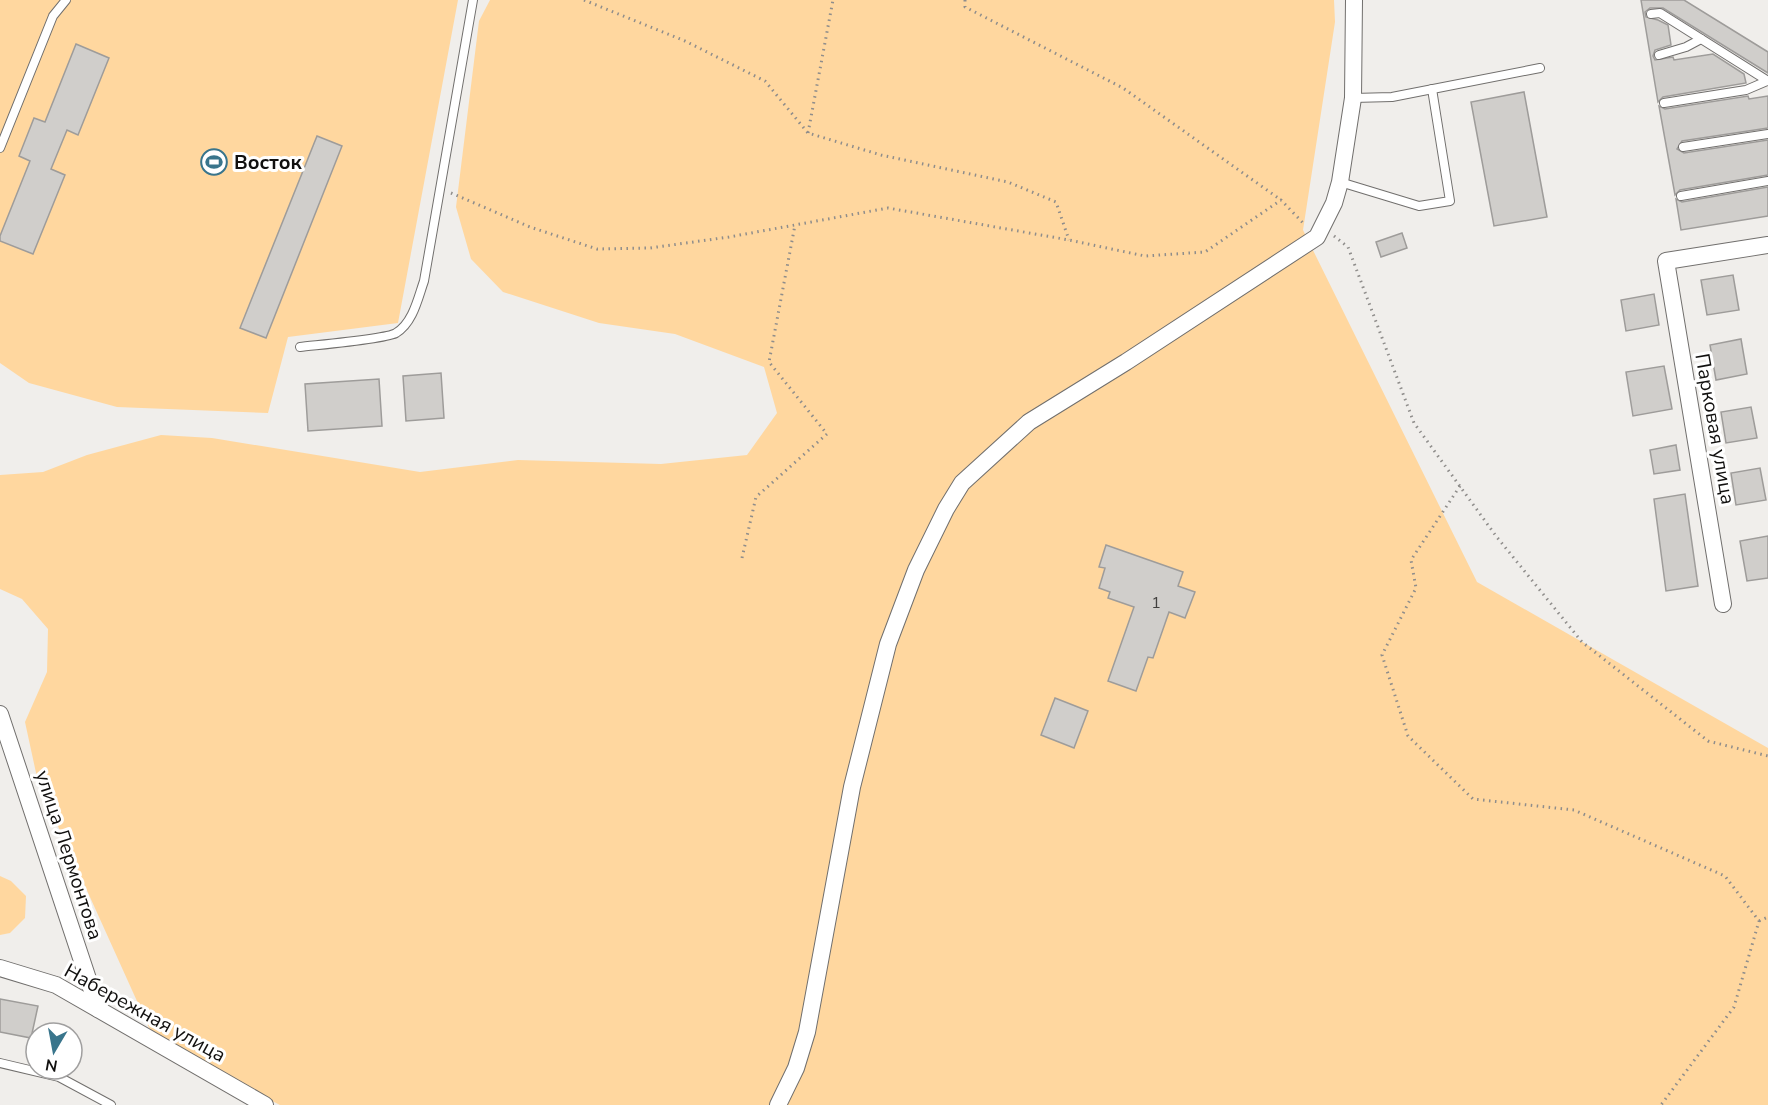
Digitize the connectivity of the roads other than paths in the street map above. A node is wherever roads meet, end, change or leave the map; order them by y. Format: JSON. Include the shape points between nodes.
{"nodes":[{"id":1,"x":66,"y":0,"type":"edge"},
{"id":2,"x":473,"y":0,"type":"edge"},
{"id":3,"x":1354,"y":0,"type":"edge"},
{"id":4,"x":1651,"y":14,"type":"dead end"},
{"id":5,"x":1701,"y":39,"type":"junction"},
{"id":6,"x":1659,"y":55,"type":"dead end"},
{"id":7,"x":1540,"y":68,"type":"dead end"},
{"id":8,"x":1768,"y":81,"type":"edge"},
{"id":9,"x":1432,"y":89,"type":"junction"},
{"id":10,"x":1353,"y":98,"type":"junction"},
{"id":11,"x":1664,"y":104,"type":"dead end"},
{"id":12,"x":4,"y":126,"type":"edge"},
{"id":13,"x":1768,"y":134,"type":"edge"},
{"id":14,"x":1683,"y":147,"type":"dead end"},
{"id":15,"x":0,"y":148,"type":"edge"},
{"id":16,"x":1768,"y":181,"type":"edge"},
{"id":17,"x":1340,"y":182,"type":"junction"},
{"id":18,"x":1681,"y":196,"type":"dead end"},
{"id":19,"x":1768,"y":245,"type":"edge"},
{"id":20,"x":300,"y":347,"type":"dead end"},
{"id":21,"x":1723,"y":604,"type":"dead end"},
{"id":22,"x":0,"y":714,"type":"edge"},
{"id":23,"x":0,"y":968,"type":"edge"},
{"id":24,"x":98,"y":1009,"type":"junction"},
{"id":25,"x":0,"y":1063,"type":"edge"},
{"id":26,"x":111,"y":1105,"type":"edge"},
{"id":27,"x":265,"y":1105,"type":"edge"},
{"id":28,"x":778,"y":1105,"type":"edge"}],
"edges":[{"from":1,"to":12,"type":"lane","via":[[53,16]]},
{"from":2,"to":20,"type":"lane","via":[[424,281],[408,322],[396,334]]},
{"from":3,"to":10,"type":"street"},
{"from":4,"to":5,"type":"lane","via":[[1660,13]]},
{"from":5,"to":6,"type":"lane"},
{"from":5,"to":8,"type":"lane"},
{"from":7,"to":9,"type":"lane"},
{"from":8,"to":11,"type":"lane","via":[[1746,90]]},
{"from":9,"to":10,"type":"lane","via":[[1392,97]]},
{"from":9,"to":17,"type":"lane","via":[[1450,201],[1419,207]]},
{"from":10,"to":17,"type":"street"},
{"from":12,"to":15,"type":"lane"},
{"from":13,"to":14,"type":"lane"},
{"from":16,"to":18,"type":"lane"},
{"from":17,"to":28,"type":"street","via":[[1320,232],[1029,422],[962,483],[916,570],[888,644],[852,787],[807,1032],[796,1068]]},
{"from":19,"to":21,"type":"street","name":"Парковая улица","via":[[1665,261]]},
{"from":22,"to":24,"type":"street","name":"улица Лермонтова"},
{"from":23,"to":24,"type":"street","name":"Набережная улица","via":[[56,985]]},
{"from":24,"to":27,"type":"street","name":"Набережная улица"},
{"from":25,"to":26,"type":"lane","via":[[60,1077]]}]}
